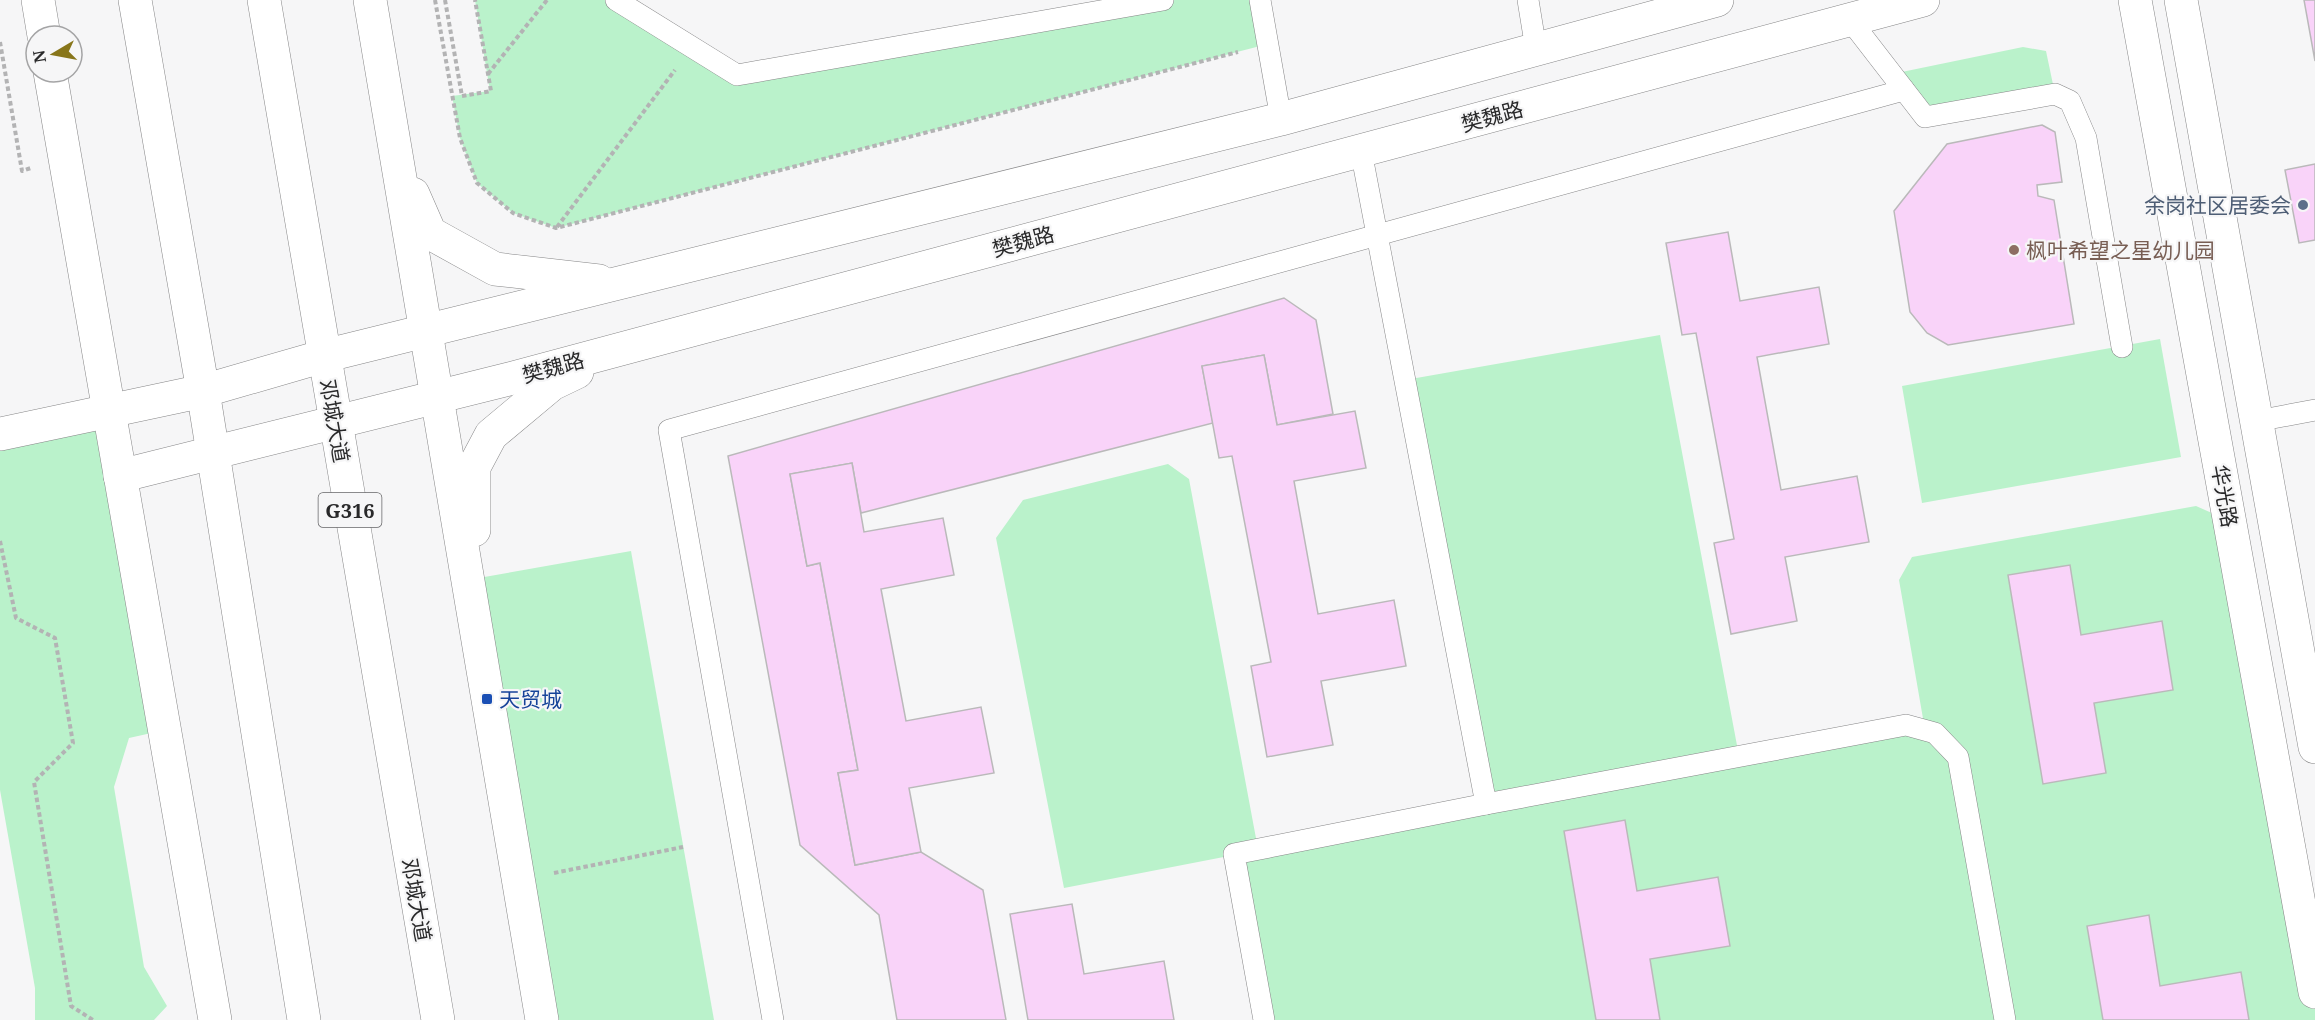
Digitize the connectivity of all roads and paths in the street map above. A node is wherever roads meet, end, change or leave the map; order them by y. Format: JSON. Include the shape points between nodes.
{"nodes":[{"id":1,"x":38,"y":0,"type":"edge"},
{"id":2,"x":135,"y":0,"type":"edge"},
{"id":3,"x":264,"y":0,"type":"edge"},
{"id":4,"x":370,"y":0,"type":"edge"},
{"id":5,"x":435,"y":0,"type":"edge"},
{"id":6,"x":445,"y":0,"type":"edge"},
{"id":7,"x":475,"y":0,"type":"edge"},
{"id":8,"x":547,"y":0,"type":"edge"},
{"id":9,"x":616,"y":0,"type":"edge"},
{"id":10,"x":1163,"y":0,"type":"edge"},
{"id":11,"x":1260,"y":0,"type":"edge"},
{"id":12,"x":1528,"y":0,"type":"edge"},
{"id":13,"x":1717,"y":0,"type":"edge"},
{"id":14,"x":1923,"y":0,"type":"edge"},
{"id":15,"x":2181,"y":0,"type":"edge"},
{"id":16,"x":2132,"y":5,"type":"edge"},
{"id":17,"x":1850,"y":20,"type":"junction"},
{"id":18,"x":42,"y":24,"type":"edge"},
{"id":19,"x":1268,"y":44,"type":"junction"},
{"id":20,"x":692,"y":47,"type":"junction"},
{"id":21,"x":1536,"y":48,"type":"junction"},
{"id":22,"x":488,"y":74,"type":"junction"},
{"id":23,"x":52,"y":84,"type":"edge"},
{"id":24,"x":1904,"y":90,"type":"junction"},
{"id":25,"x":1281,"y":120,"type":"junction"},
{"id":26,"x":1361,"y":151,"type":"junction"},
{"id":27,"x":395,"y":155,"type":"junction"},
{"id":28,"x":556,"y":228,"type":"junction"},
{"id":29,"x":1377,"y":235,"type":"junction"},
{"id":30,"x":621,"y":284,"type":"junction"},
{"id":31,"x":425,"y":332,"type":"junction"},
{"id":32,"x":2122,"y":347,"type":"dead end"},
{"id":33,"x":627,"y":348,"type":"junction"},
{"id":34,"x":324,"y":356,"type":"junction"},
{"id":35,"x":202,"y":391,"type":"junction"},
{"id":36,"x":436,"y":398,"type":"junction"},
{"id":37,"x":2315,"y":410,"type":"edge"},
{"id":38,"x":109,"y":411,"type":"junction"},
{"id":39,"x":2257,"y":421,"type":"junction"},
{"id":40,"x":335,"y":422,"type":"junction"},
{"id":41,"x":0,"y":434,"type":"edge"},
{"id":42,"x":212,"y":453,"type":"junction"},
{"id":43,"x":120,"y":476,"type":"junction"},
{"id":44,"x":0,"y":541,"type":"edge"},
{"id":45,"x":473,"y":616,"type":"junction"},
{"id":46,"x":2315,"y":747,"type":"edge"},
{"id":47,"x":1486,"y":804,"type":"junction"},
{"id":48,"x":684,"y":847,"type":"dead end"},
{"id":49,"x":518,"y":880,"type":"junction"},
{"id":50,"x":2315,"y":992,"type":"edge"},
{"id":51,"x":93,"y":1020,"type":"edge"},
{"id":52,"x":215,"y":1020,"type":"edge"},
{"id":53,"x":304,"y":1020,"type":"edge"},
{"id":54,"x":438,"y":1020,"type":"edge"},
{"id":55,"x":542,"y":1020,"type":"edge"},
{"id":56,"x":774,"y":1020,"type":"edge"},
{"id":57,"x":1264,"y":1020,"type":"edge"},
{"id":58,"x":2005,"y":1020,"type":"edge"}],
"edges":[{"from":1,"to":18,"type":"main road"},
{"from":2,"to":35,"type":"main road"},
{"from":3,"to":34,"type":"main road","name":"邓城大道","number":"G316"},
{"from":4,"to":27,"type":"main road"},
{"from":5,"to":28,"type":"path","via":[[460,138],[477,183],[513,213]]},
{"from":6,"to":22,"type":"path","via":[[462,96],[490,91]]},
{"from":7,"to":22,"type":"path"},
{"from":8,"to":22,"type":"path"},
{"from":9,"to":20,"type":"lane"},
{"from":10,"to":20,"type":"lane","via":[[737,75]]},
{"from":11,"to":19,"type":"lane"},
{"from":12,"to":21,"type":"lane"},
{"from":13,"to":21,"type":"main road"},
{"from":14,"to":17,"type":"main road","name":"樊魏路"},
{"from":15,"to":39,"type":"main road"},
{"from":16,"to":50,"type":"main road","name":"华光路"},
{"from":17,"to":24,"type":"lane"},
{"from":17,"to":26,"type":"main road","name":"樊魏路"},
{"from":19,"to":25,"type":"lane"},
{"from":19,"to":28,"type":"path"},
{"from":20,"to":28,"type":"path"},
{"from":21,"to":25,"type":"main road"},
{"from":23,"to":38,"type":"main road"},
{"from":24,"to":29,"type":"lane"},
{"from":24,"to":32,"type":"lane","via":[[1925,117],[2055,94],[2070,101],[2086,138]]},
{"from":25,"to":30,"type":"main road"},
{"from":26,"to":29,"type":"lane"},
{"from":26,"to":33,"type":"main road","name":"樊魏路"},
{"from":27,"to":30,"type":"main road","via":[[430,233],[495,269]]},
{"from":27,"to":31,"type":"main road"},
{"from":29,"to":47,"type":"lane"},
{"from":29,"to":56,"type":"lane","via":[[669,430]]},
{"from":30,"to":31,"type":"main road"},
{"from":31,"to":34,"type":"main road"},
{"from":31,"to":36,"type":"main road"},
{"from":33,"to":36,"type":"main road","name":"樊魏路"},
{"from":33,"to":45,"type":"main road","via":[[552,384],[491,435],[474,467]]},
{"from":34,"to":35,"type":"main road"},
{"from":34,"to":40,"type":"main road","name":"邓城大道","number":"G316"},
{"from":35,"to":38,"type":"main road"},
{"from":35,"to":42,"type":"main road"},
{"from":36,"to":40,"type":"main road","name":"樊魏路"},
{"from":36,"to":45,"type":"main road"},
{"from":37,"to":39,"type":"lane"},
{"from":38,"to":41,"type":"main road"},
{"from":38,"to":43,"type":"main road"},
{"from":39,"to":46,"type":"main road"},
{"from":40,"to":42,"type":"main road","name":"樊魏路"},
{"from":40,"to":54,"type":"main road","name":"邓城大道","number":"G316"},
{"from":42,"to":43,"type":"main road","name":"樊魏路"},
{"from":42,"to":53,"type":"main road"},
{"from":43,"to":52,"type":"main road"},
{"from":44,"to":51,"type":"path","via":[[16,618],[55,638],[73,743],[34,782],[71,1006]]},
{"from":45,"to":49,"type":"main road"},
{"from":47,"to":57,"type":"lane","via":[[1234,854]]},
{"from":47,"to":58,"type":"lane","via":[[1906,725],[1935,733],[1958,757]]},
{"from":48,"to":49,"type":"path"},
{"from":49,"to":55,"type":"main road"}]}
